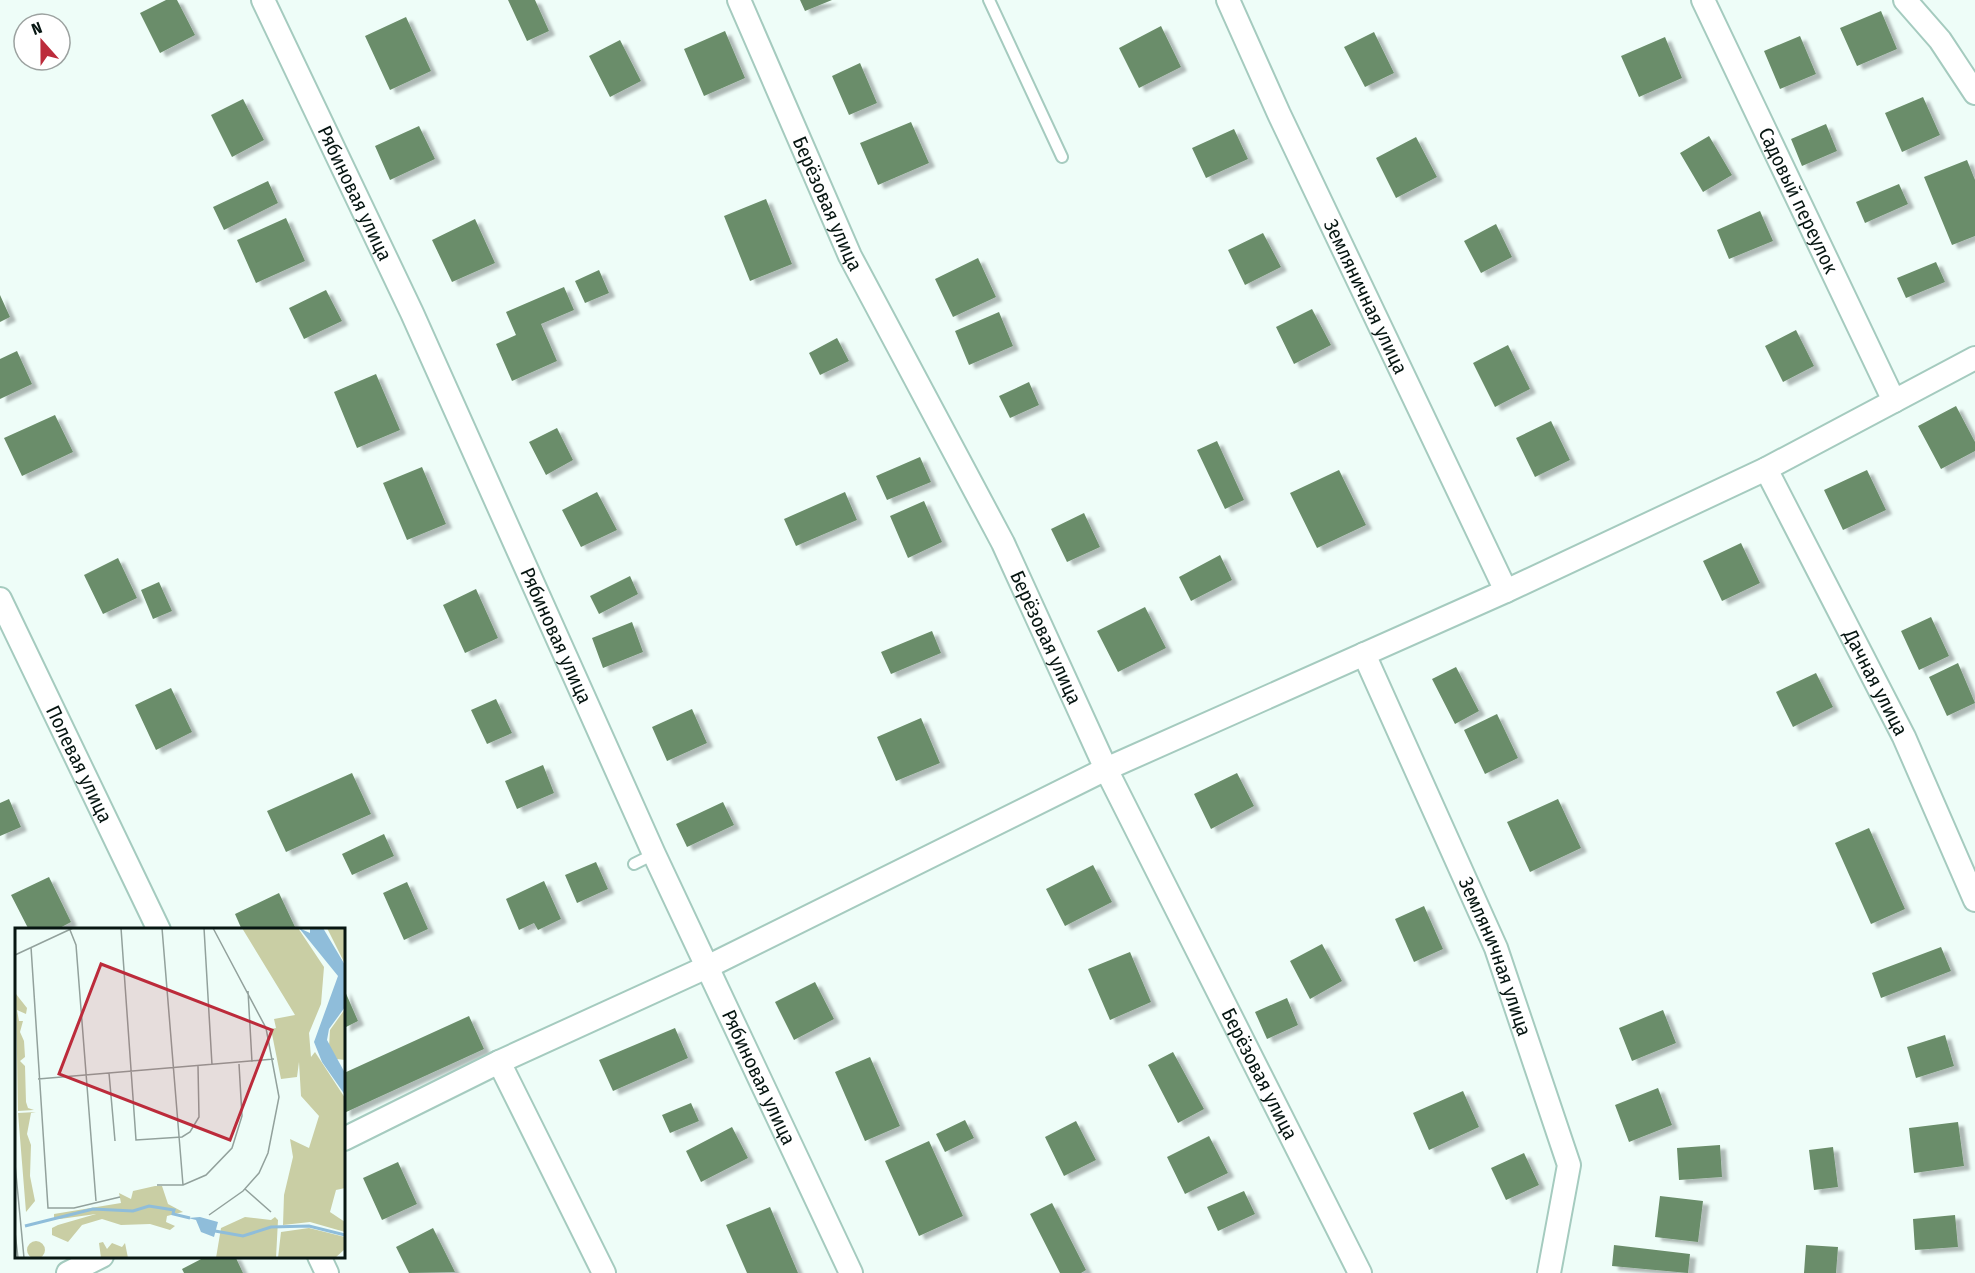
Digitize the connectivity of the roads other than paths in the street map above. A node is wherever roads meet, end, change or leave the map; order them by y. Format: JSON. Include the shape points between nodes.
{"nodes":[{"id":1,"x":263,"y":0,"type":"edge"},
{"id":2,"x":739,"y":0,"type":"edge"},
{"id":3,"x":989,"y":0,"type":"edge"},
{"id":4,"x":1228,"y":0,"type":"edge"},
{"id":5,"x":1703,"y":0,"type":"edge"},
{"id":6,"x":1905,"y":0,"type":"edge"},
{"id":7,"x":1975,"y":93,"type":"edge"},
{"id":8,"x":1062,"y":157,"type":"dead end"},
{"id":9,"x":1975,"y":358,"type":"edge"},
{"id":10,"x":1894,"y":401,"type":"junction"},
{"id":11,"x":1766,"y":469,"type":"junction"},
{"id":12,"x":1506,"y":591,"type":"junction"},
{"id":13,"x":0,"y":599,"type":"edge"},
{"id":14,"x":1364,"y":654,"type":"junction"},
{"id":15,"x":1106,"y":769,"type":"junction"},
{"id":16,"x":1975,"y":900,"type":"edge"},
{"id":17,"x":158,"y":928,"type":"edge"},
{"id":18,"x":707,"y":967,"type":"junction"},
{"id":19,"x":499,"y":1062,"type":"junction"},
{"id":20,"x":345,"y":1139,"type":"edge"},
{"id":21,"x":100,"y":1258,"type":"edge"},
{"id":22,"x":320,"y":1258,"type":"edge"},
{"id":23,"x":68,"y":1273,"type":"edge"},
{"id":24,"x":327,"y":1273,"type":"edge"},
{"id":25,"x":604,"y":1273,"type":"edge"},
{"id":26,"x":851,"y":1273,"type":"edge"},
{"id":27,"x":1360,"y":1273,"type":"edge"},
{"id":28,"x":1549,"y":1273,"type":"edge"}],
"edges":[{"from":1,"to":18,"type":"street","name":"Рябиновая улица","via":[[412,313],[644,859]]},
{"from":2,"to":15,"type":"street","name":"Берёзовая улица","via":[[850,256],[1003,543]]},
{"from":3,"to":8,"type":"lane"},
{"from":4,"to":12,"type":"street","name":"Земляничная улица"},
{"from":5,"to":10,"type":"street","name":"Садовый переулок"},
{"from":6,"to":7,"type":"street","via":[[1940,40]]},
{"from":9,"to":10,"type":"street"},
{"from":10,"to":11,"type":"street"},
{"from":11,"to":12,"type":"street"},
{"from":11,"to":16,"type":"street","name":"Дачная улица","via":[[1904,737]]},
{"from":12,"to":14,"type":"street"},
{"from":13,"to":17,"type":"street","name":"Полевая улица"},
{"from":14,"to":15,"type":"street"},
{"from":14,"to":28,"type":"street","name":"Земляничная улица","via":[[1496,948],[1569,1165]]},
{"from":15,"to":18,"type":"street"},
{"from":15,"to":27,"type":"street","name":"Берёзовая улица"},
{"from":18,"to":19,"type":"street"},
{"from":18,"to":26,"type":"street","name":"Рябиновая улица"},
{"from":19,"to":20,"type":"street"},
{"from":19,"to":25,"type":"street"},
{"from":21,"to":23,"type":"street"},
{"from":22,"to":24,"type":"street"}]}
